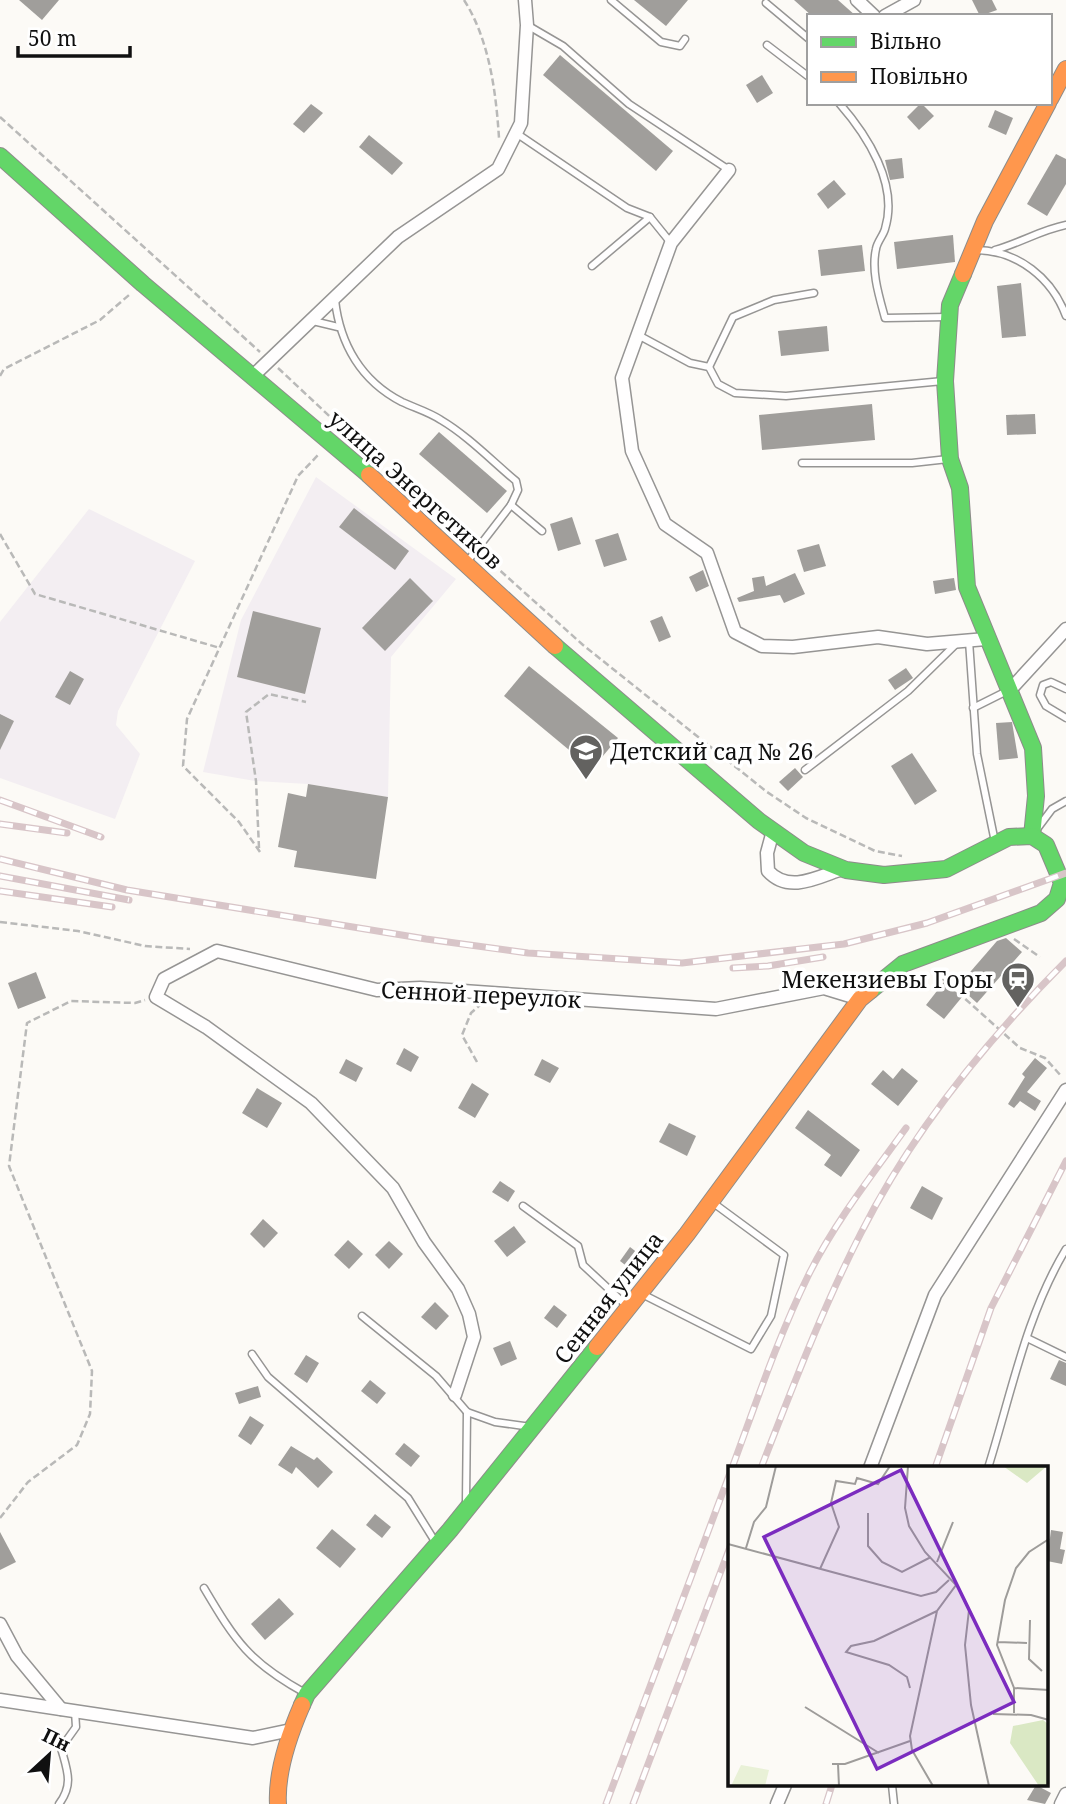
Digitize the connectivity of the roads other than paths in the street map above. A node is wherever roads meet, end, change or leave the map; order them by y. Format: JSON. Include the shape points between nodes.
{"nodes":[{"id":1,"x":525,"y":0,"type":"edge"},
{"id":2,"x":611,"y":0,"type":"edge"},
{"id":3,"x":857,"y":0,"type":"edge"},
{"id":4,"x":914,"y":0,"type":"edge"},
{"id":5,"x":766,"y":3,"type":"dead end"},
{"id":6,"x":870,"y":14,"type":"edge"},
{"id":7,"x":889,"y":14,"type":"edge"},
{"id":8,"x":527,"y":25,"type":"junction"},
{"id":9,"x":807,"y":37,"type":"edge"},
{"id":10,"x":685,"y":39,"type":"dead end"},
{"id":11,"x":767,"y":45,"type":"dead end"},
{"id":12,"x":1066,"y":69,"type":"edge"},
{"id":13,"x":807,"y":75,"type":"edge"},
{"id":14,"x":1052,"y":95,"type":"edge"},
{"id":15,"x":841,"y":105,"type":"edge"},
{"id":16,"x":1047,"y":105,"type":"edge"},
{"id":17,"x":516,"y":133,"type":"junction"},
{"id":18,"x":0,"y":156,"type":"edge"},
{"id":19,"x":729,"y":170,"type":"joint"},
{"id":20,"x":650,"y":217,"type":"junction"},
{"id":21,"x":1066,"y":225,"type":"edge"},
{"id":22,"x":671,"y":243,"type":"junction"},
{"id":23,"x":972,"y":249,"type":"junction"},
{"id":24,"x":995,"y":250,"type":"junction"},
{"id":25,"x":592,"y":267,"type":"dead end"},
{"id":26,"x":814,"y":293,"type":"dead end"},
{"id":27,"x":334,"y":298,"type":"junction"},
{"id":28,"x":1066,"y":316,"type":"edge"},
{"id":29,"x":949,"y":317,"type":"junction"},
{"id":30,"x":311,"y":321,"type":"junction"},
{"id":31,"x":338,"y":327,"type":"junction"},
{"id":32,"x":638,"y":334,"type":"junction"},
{"id":33,"x":709,"y":368,"type":"junction"},
{"id":34,"x":254,"y":375,"type":"junction"},
{"id":35,"x":945,"y":381,"type":"junction"},
{"id":36,"x":950,"y":459,"type":"junction"},
{"id":37,"x":802,"y":463,"type":"dead end"},
{"id":38,"x":511,"y":505,"type":"junction"},
{"id":39,"x":542,"y":531,"type":"dead end"},
{"id":40,"x":466,"y":563,"type":"junction"},
{"id":41,"x":1066,"y":629,"type":"edge"},
{"id":42,"x":971,"y":640,"type":"junction"},
{"id":43,"x":1066,"y":689,"type":"edge"},
{"id":44,"x":1010,"y":690,"type":"junction"},
{"id":45,"x":973,"y":708,"type":"junction"},
{"id":46,"x":1066,"y":718,"type":"edge"},
{"id":47,"x":805,"y":770,"type":"dead end"},
{"id":48,"x":1066,"y":801,"type":"edge"},
{"id":49,"x":773,"y":831,"type":"junction"},
{"id":50,"x":1032,"y":836,"type":"junction"},
{"id":51,"x":996,"y":845,"type":"junction"},
{"id":52,"x":842,"y":869,"type":"junction"},
{"id":53,"x":860,"y":999,"type":"junction"},
{"id":54,"x":1064,"y":1085,"type":"edge"},
{"id":55,"x":711,"y":1201,"type":"junction"},
{"id":56,"x":523,"y":1206,"type":"dead end"},
{"id":57,"x":1066,"y":1249,"type":"edge"},
{"id":58,"x":640,"y":1293,"type":"junction"},
{"id":59,"x":629,"y":1307,"type":"junction"},
{"id":60,"x":362,"y":1316,"type":"dead end"},
{"id":61,"x":1027,"y":1338,"type":"junction"},
{"id":62,"x":252,"y":1354,"type":"dead end"},
{"id":63,"x":1066,"y":1357,"type":"edge"},
{"id":64,"x":455,"y":1395,"type":"junction"},
{"id":65,"x":467,"y":1412,"type":"junction"},
{"id":66,"x":533,"y":1427,"type":"junction"},
{"id":67,"x":871,"y":1466,"type":"edge"},
{"id":68,"x":989,"y":1466,"type":"edge"},
{"id":69,"x":466,"y":1510,"type":"junction"},
{"id":70,"x":437,"y":1544,"type":"junction"},
{"id":71,"x":204,"y":1588,"type":"dead end"},
{"id":72,"x":0,"y":1624,"type":"edge"},
{"id":73,"x":307,"y":1694,"type":"junction"},
{"id":74,"x":0,"y":1700,"type":"edge"},
{"id":75,"x":61,"y":1709,"type":"junction"},
{"id":76,"x":75,"y":1711,"type":"junction"},
{"id":77,"x":291,"y":1730,"type":"junction"},
{"id":78,"x":785,"y":1786,"type":"edge"},
{"id":79,"x":892,"y":1786,"type":"edge"},
{"id":80,"x":1066,"y":1794,"type":"edge"},
{"id":81,"x":59,"y":1804,"type":"edge"},
{"id":82,"x":278,"y":1804,"type":"edge"},
{"id":83,"x":777,"y":1804,"type":"edge"},
{"id":84,"x":894,"y":1804,"type":"edge"},
{"id":85,"x":1061,"y":1804,"type":"edge"}],
"edges":[{"from":1,"to":8,"type":"street"},
{"from":2,"to":10,"type":"lane","via":[[661,42],[680,46]]},
{"from":3,"to":6,"type":"street"},
{"from":4,"to":7,"type":"street"},
{"from":5,"to":9,"type":"lane"},
{"from":8,"to":17,"type":"street","via":[[521,123]]},
{"from":8,"to":19,"type":"lane","via":[[563,46],[629,104]]},
{"from":11,"to":13,"type":"lane"},
{"from":12,"to":14,"type":"main road"},
{"from":15,"to":29,"type":"lane","via":[[880,163],[886,229],[876,248],[877,285],[885,318]]},
{"from":16,"to":23,"type":"main road"},
{"from":17,"to":20,"type":"lane","via":[[627,208]]},
{"from":17,"to":27,"type":"street","via":[[499,169],[398,237]]},
{"from":18,"to":34,"type":"main road","name":"улица Энергетиков","via":[[143,284]]},
{"from":19,"to":22,"type":"street"},
{"from":20,"to":22,"type":"lane"},
{"from":20,"to":25,"type":"lane"},
{"from":21,"to":24,"type":"lane","via":[[1041,230]]},
{"from":22,"to":32,"type":"street"},
{"from":23,"to":24,"type":"lane"},
{"from":23,"to":29,"type":"main road"},
{"from":24,"to":28,"type":"lane","via":[[1047,281]]},
{"from":26,"to":33,"type":"lane","via":[[774,300],[733,317]]},
{"from":27,"to":30,"type":"street"},
{"from":27,"to":31,"type":"lane"},
{"from":29,"to":35,"type":"main road"},
{"from":30,"to":31,"type":"lane"},
{"from":30,"to":34,"type":"street"},
{"from":31,"to":38,"type":"lane","via":[[350,354],[372,383],[441,420],[516,481],[519,491]]},
{"from":32,"to":33,"type":"lane","via":[[690,363]]},
{"from":32,"to":42,"type":"street","via":[[622,378],[632,451],[665,524],[707,553],[735,632],[762,646],[878,637],[927,643]]},
{"from":33,"to":35,"type":"lane","via":[[718,384],[735,393],[786,396]]},
{"from":34,"to":40,"type":"main road","name":"улица Энергетиков"},
{"from":35,"to":36,"type":"main road"},
{"from":36,"to":37,"type":"lane"},
{"from":36,"to":42,"type":"main road","via":[[960,488]]},
{"from":38,"to":39,"type":"lane"},
{"from":38,"to":40,"type":"lane"},
{"from":40,"to":49,"type":"main road","name":"улица Энергетиков","via":[[547,639]]},
{"from":41,"to":44,"type":"street"},
{"from":42,"to":44,"type":"main road"},
{"from":42,"to":45,"type":"lane"},
{"from":42,"to":47,"type":"lane"},
{"from":43,"to":46,"type":"lane","via":[[1051,681],[1042,685],[1040,695],[1046,706]]},
{"from":44,"to":45,"type":"lane"},
{"from":44,"to":50,"type":"main road","via":[[1032,748],[1036,796]]},
{"from":45,"to":51,"type":"lane","via":[[981,780]]},
{"from":48,"to":50,"type":"lane","via":[[1052,809]]},
{"from":49,"to":52,"type":"main road","name":"улица Энергетиков","via":[[804,853]]},
{"from":49,"to":52,"type":"street","via":[[768,871],[776,880],[791,884]]},
{"from":50,"to":51,"type":"main road","name":"улица Энергетиков","via":[[1009,837]]},
{"from":50,"to":53,"type":"main road","name":"Сенная улица","via":[[1052,855],[1062,883],[1057,899],[1041,913],[903,964]]},
{"from":51,"to":52,"type":"main road","name":"улица Энергетиков","via":[[928,873],[884,875]]},
{"from":53,"to":55,"type":"main road","name":"Сенная улица"},
{"from":53,"to":64,"type":"street","name":"Сенной переулок","via":[[824,988],[716,1009],[420,988],[377,990],[217,951],[164,979],[156,997],[311,1103],[393,1188],[469,1314],[474,1337]]},
{"from":54,"to":67,"type":"street","via":[[935,1296]]},
{"from":55,"to":58,"type":"main road","name":"Сенная улица"},
{"from":55,"to":58,"type":"lane","via":[[784,1255],[771,1316],[751,1349]]},
{"from":56,"to":59,"type":"lane","via":[[578,1246],[583,1265]]},
{"from":57,"to":61,"type":"lane","via":[[1049,1277]]},
{"from":58,"to":59,"type":"main road","name":"Сенная улица"},
{"from":59,"to":66,"type":"main road","name":"Сенная улица"},
{"from":60,"to":64,"type":"lane"},
{"from":61,"to":63,"type":"lane"},
{"from":61,"to":68,"type":"lane"},
{"from":62,"to":70,"type":"lane","via":[[268,1377],[408,1498]]},
{"from":64,"to":65,"type":"lane"},
{"from":65,"to":66,"type":"lane","via":[[495,1422]]},
{"from":65,"to":69,"type":"lane"},
{"from":66,"to":69,"type":"main road","name":"Сенная улица"},
{"from":69,"to":70,"type":"main road","name":"Сенная улица"},
{"from":70,"to":73,"type":"main road","name":"Сенная улица"},
{"from":71,"to":73,"type":"lane","via":[[234,1639],[267,1672]]},
{"from":72,"to":75,"type":"street","via":[[18,1656]]},
{"from":73,"to":77,"type":"main road","name":"Сенная улица"},
{"from":74,"to":75,"type":"street"},
{"from":75,"to":76,"type":"street"},
{"from":76,"to":77,"type":"street","via":[[253,1738]]},
{"from":76,"to":81,"type":"lane","via":[[76,1727],[61,1748],[70,1776]]},
{"from":77,"to":82,"type":"main road","name":"Сенная улица","via":[[277,1788]]},
{"from":78,"to":83,"type":"street"},
{"from":79,"to":84,"type":"lane"},
{"from":80,"to":85,"type":"street"}]}
